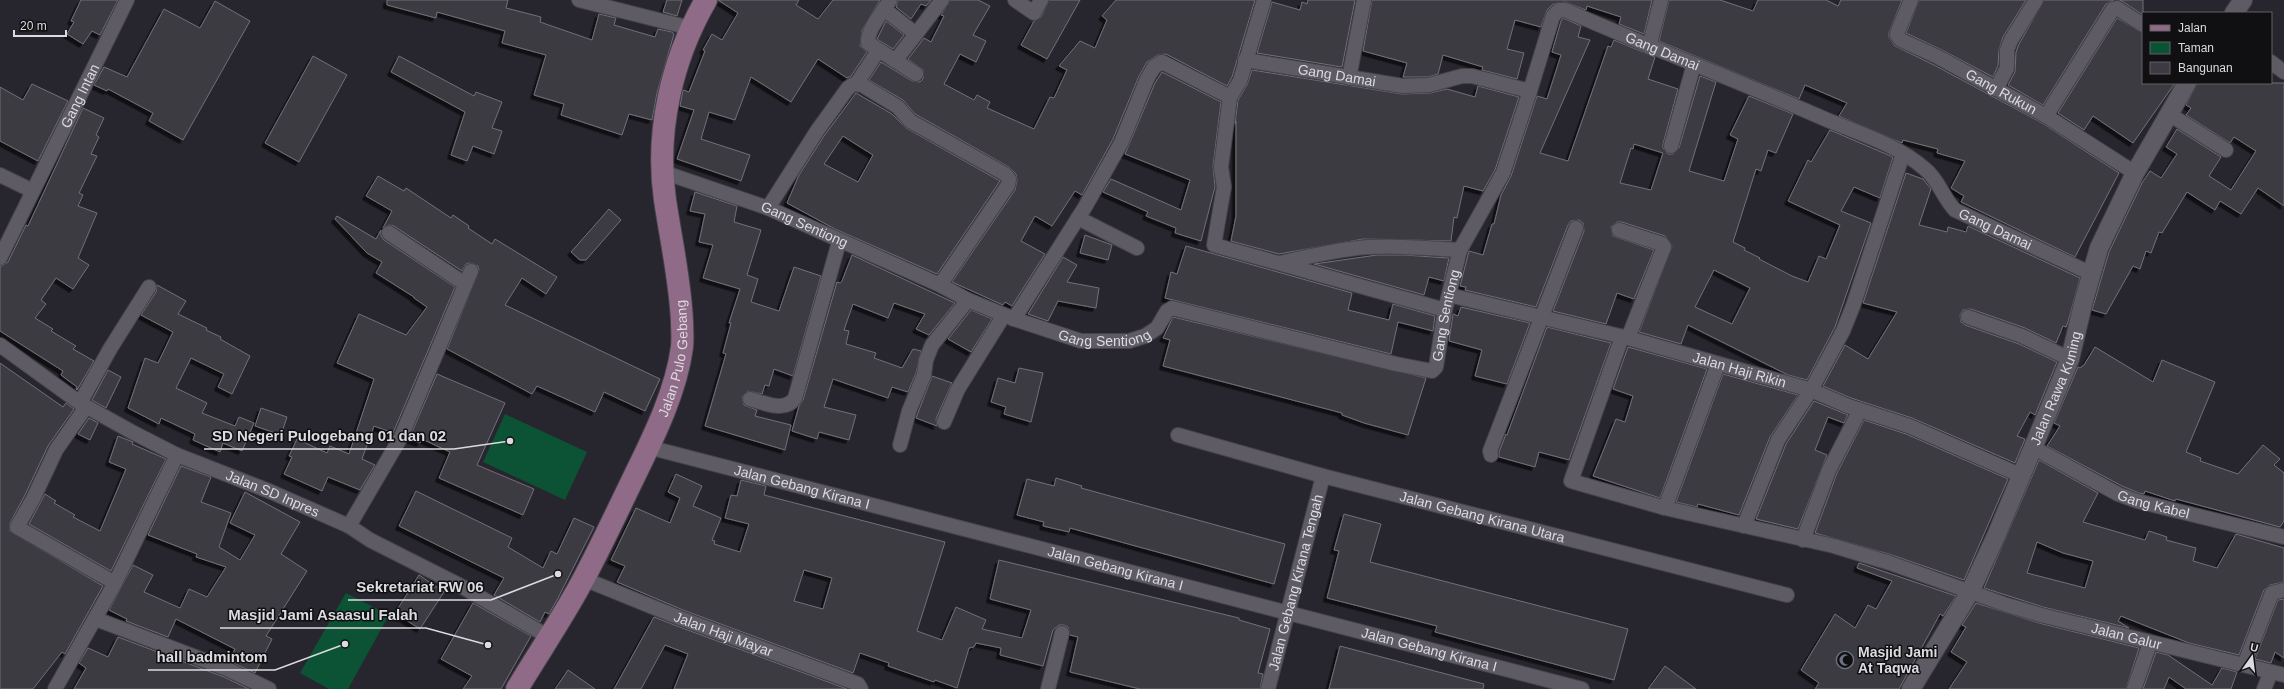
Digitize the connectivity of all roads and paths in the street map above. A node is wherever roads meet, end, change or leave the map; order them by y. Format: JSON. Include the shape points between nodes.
{"nodes":[{"id":1,"x":127,"y":0,"type":"edge"},
{"id":2,"x":579,"y":0,"type":"edge"},
{"id":3,"x":706,"y":0,"type":"edge"},
{"id":4,"x":942,"y":0,"type":"edge"},
{"id":5,"x":1015,"y":0,"type":"edge"},
{"id":6,"x":1041,"y":0,"type":"edge"},
{"id":7,"x":1264,"y":0,"type":"edge"},
{"id":8,"x":1364,"y":0,"type":"edge"},
{"id":9,"x":1661,"y":0,"type":"edge"},
{"id":10,"x":1911,"y":0,"type":"edge"},
{"id":11,"x":2036,"y":0,"type":"edge"},
{"id":12,"x":2243,"y":0,"type":"edge"},
{"id":13,"x":887,"y":4,"type":"edge"},
{"id":14,"x":2235,"y":12,"type":"edge"},
{"id":15,"x":2142,"y":24,"type":"edge"},
{"id":16,"x":690,"y":28,"type":"junction"},
{"id":17,"x":916,"y":34,"type":"junction"},
{"id":18,"x":1649,"y":47,"type":"junction"},
{"id":19,"x":878,"y":50,"type":"junction"},
{"id":20,"x":1245,"y":60,"type":"junction"},
{"id":21,"x":896,"y":61,"type":"junction"},
{"id":22,"x":2272,"y":63,"type":"edge"},
{"id":23,"x":1694,"y":64,"type":"junction"},
{"id":24,"x":2284,"y":72,"type":"edge"},
{"id":25,"x":916,"y":74,"type":"dead end"},
{"id":26,"x":1349,"y":78,"type":"junction"},
{"id":27,"x":857,"y":83,"type":"junction"},
{"id":28,"x":2186,"y":84,"type":"edge"},
{"id":29,"x":1996,"y":89,"type":"junction"},
{"id":30,"x":1530,"y":91,"type":"junction"},
{"id":31,"x":1230,"y":96,"type":"junction"},
{"id":32,"x":2169,"y":114,"type":"junction"},
{"id":33,"x":2046,"y":116,"type":"junction"},
{"id":34,"x":1671,"y":146,"type":"dead end"},
{"id":35,"x":2226,"y":150,"type":"dead end"},
{"id":36,"x":1903,"y":154,"type":"junction"},
{"id":37,"x":663,"y":172,"type":"junction"},
{"id":38,"x":2135,"y":173,"type":"junction"},
{"id":39,"x":0,"y":175,"type":"edge"},
{"id":40,"x":33,"y":191,"type":"junction"},
{"id":41,"x":768,"y":208,"type":"junction"},
{"id":42,"x":1078,"y":218,"type":"junction"},
{"id":43,"x":1576,"y":228,"type":"dead end"},
{"id":44,"x":1619,"y":230,"type":"dead end"},
{"id":45,"x":389,"y":234,"type":"dead end"},
{"id":46,"x":840,"y":242,"type":"junction"},
{"id":47,"x":1137,"y":248,"type":"dead end"},
{"id":48,"x":1460,"y":250,"type":"junction"},
{"id":49,"x":0,"y":258,"type":"edge"},
{"id":50,"x":1278,"y":263,"type":"junction"},
{"id":51,"x":2090,"y":273,"type":"junction"},
{"id":52,"x":940,"y":285,"type":"junction"},
{"id":53,"x":149,"y":287,"type":"dead end"},
{"id":54,"x":1449,"y":295,"type":"junction"},
{"id":55,"x":968,"y":300,"type":"junction"},
{"id":56,"x":1445,"y":310,"type":"junction"},
{"id":57,"x":1009,"y":317,"type":"junction"},
{"id":58,"x":1542,"y":317,"type":"junction"},
{"id":59,"x":1968,"y":317,"type":"dead end"},
{"id":60,"x":1625,"y":338,"type":"junction"},
{"id":61,"x":0,"y":345,"type":"edge"},
{"id":62,"x":2070,"y":359,"type":"junction"},
{"id":63,"x":1718,"y":364,"type":"junction"},
{"id":64,"x":1811,"y":390,"type":"junction"},
{"id":65,"x":750,"y":399,"type":"dead end"},
{"id":66,"x":83,"y":405,"type":"junction"},
{"id":67,"x":1860,"y":410,"type":"junction"},
{"id":68,"x":944,"y":422,"type":"dead end"},
{"id":69,"x":1178,"y":435,"type":"dead end"},
{"id":70,"x":900,"y":446,"type":"dead end"},
{"id":71,"x":648,"y":447,"type":"junction"},
{"id":72,"x":2032,"y":447,"type":"junction"},
{"id":73,"x":177,"y":455,"type":"junction"},
{"id":74,"x":1491,"y":455,"type":"dead end"},
{"id":75,"x":2020,"y":475,"type":"junction"},
{"id":76,"x":1323,"y":476,"type":"junction"},
{"id":77,"x":1665,"y":508,"type":"junction"},
{"id":78,"x":349,"y":526,"type":"junction"},
{"id":79,"x":1744,"y":526,"type":"junction"},
{"id":80,"x":2284,"y":537,"type":"edge"},
{"id":81,"x":1803,"y":540,"type":"junction"},
{"id":82,"x":584,"y":579,"type":"junction"},
{"id":83,"x":115,"y":583,"type":"junction"},
{"id":84,"x":2284,"y":590,"type":"edge"},
{"id":85,"x":1970,"y":592,"type":"junction"},
{"id":86,"x":1787,"y":596,"type":"dead end"},
{"id":87,"x":1289,"y":613,"type":"junction"},
{"id":88,"x":96,"y":619,"type":"junction"},
{"id":89,"x":1062,"y":633,"type":"dead end"},
{"id":90,"x":549,"y":637,"type":"junction"},
{"id":91,"x":2150,"y":643,"type":"junction"},
{"id":92,"x":2244,"y":665,"type":"junction"},
{"id":93,"x":2278,"y":674,"type":"edge"},
{"id":94,"x":1541,"y":683,"type":"edge"},
{"id":95,"x":1051,"y":688,"type":"edge"},
{"id":96,"x":54,"y":689,"type":"edge"},
{"id":97,"x":269,"y":689,"type":"edge"},
{"id":98,"x":517,"y":689,"type":"edge"},
{"id":99,"x":861,"y":689,"type":"edge"},
{"id":100,"x":1268,"y":689,"type":"edge"},
{"id":101,"x":1582,"y":689,"type":"edge"},
{"id":102,"x":1911,"y":689,"type":"edge"},
{"id":103,"x":2134,"y":689,"type":"edge"},
{"id":104,"x":2264,"y":689,"type":"edge"}],
"edges":[{"from":1,"to":40,"type":"street","name":"Gang Intan"},
{"from":2,"to":16,"type":"street"},
{"from":3,"to":16,"type":"main road","name":"Jalan Pulo Gebang"},
{"from":4,"to":17,"type":"street"},
{"from":5,"to":6,"type":"street","via":[[1034,13]]},
{"from":7,"to":20,"type":"street"},
{"from":8,"to":26,"type":"street"},
{"from":9,"to":18,"type":"street"},
{"from":10,"to":29,"type":"street","name":"Gang Rukun","via":[[1898,31],[1899,38]]},
{"from":11,"to":29,"type":"street","via":[[2011,40],[2007,50],[2007,68]]},
{"from":12,"to":14,"type":"street"},
{"from":13,"to":17,"type":"street"},
{"from":13,"to":19,"type":"street","via":[[868,38],[868,43]]},
{"from":15,"to":33,"type":"street","via":[[2115,7]]},
{"from":16,"to":37,"type":"main road","name":"Jalan Pulo Gebang","via":[[673,76],[665,122]]},
{"from":17,"to":21,"type":"street"},
{"from":18,"to":23,"type":"street","name":"Gang Damai"},
{"from":18,"to":30,"type":"street","name":"Gang Damai","via":[[1565,10],[1558,10],[1553,16]]},
{"from":19,"to":21,"type":"street"},
{"from":19,"to":27,"type":"street"},
{"from":20,"to":26,"type":"street","name":"Gang Damai"},
{"from":20,"to":31,"type":"street","via":[[1240,81]]},
{"from":21,"to":25,"type":"street"},
{"from":22,"to":24,"type":"street"},
{"from":23,"to":34,"type":"street"},
{"from":23,"to":36,"type":"street","name":"Gang Damai"},
{"from":26,"to":30,"type":"street","name":"Gang Damai","via":[[1403,86],[1429,85],[1462,76],[1472,76]]},
{"from":27,"to":41,"type":"street","via":[[848,88],[817,131]]},
{"from":27,"to":52,"type":"street","via":[[898,107],[910,121],[1005,174],[1009,179],[1008,185]]},
{"from":28,"to":32,"type":"street","name":"Jalan Rawa Kuning"},
{"from":29,"to":33,"type":"street","name":"Gang Rukun"},
{"from":30,"to":48,"type":"street","name":"Gang Sentiong","via":[[1503,173]]},
{"from":31,"to":42,"type":"street","via":[[1162,62],[1158,63],[1147,79],[1121,143]]},
{"from":31,"to":50,"type":"street","via":[[1221,167],[1224,187],[1214,245]]},
{"from":32,"to":35,"type":"street"},
{"from":32,"to":38,"type":"street","name":"Jalan Rawa Kuning"},
{"from":33,"to":38,"type":"street","name":"Gang Rukun"},
{"from":36,"to":51,"type":"street","name":"Gang Damai","via":[[1925,169],[1955,210]]},
{"from":36,"to":64,"type":"street","via":[[1853,306],[1832,353]]},
{"from":37,"to":41,"type":"street","name":"Gang Sentiong"},
{"from":37,"to":71,"type":"main road","name":"Jalan Pulo Gebang","via":[[681,305],[683,345],[678,371]]},
{"from":38,"to":51,"type":"street","name":"Jalan Rawa Kuning","via":[[2099,248]]},
{"from":39,"to":40,"type":"street"},
{"from":40,"to":49,"type":"street"},
{"from":41,"to":46,"type":"street","name":"Gang Sentiong"},
{"from":42,"to":47,"type":"street"},
{"from":42,"to":57,"type":"street"},
{"from":43,"to":58,"type":"street"},
{"from":44,"to":60,"type":"street","via":[[1662,244],[1664,247]]},
{"from":45,"to":78,"type":"street","via":[[468,277],[401,437]]},
{"from":46,"to":52,"type":"street","name":"Gang Sentiong"},
{"from":46,"to":65,"type":"street","via":[[795,398],[785,407]]},
{"from":48,"to":50,"type":"street","via":[[1402,246],[1372,247]]},
{"from":48,"to":54,"type":"street","name":"Gang Sentiong"},
{"from":50,"to":56,"type":"street"},
{"from":51,"to":62,"type":"street","name":"Jalan Rawa Kuning"},
{"from":52,"to":55,"type":"street","name":"Gang Sentiong"},
{"from":53,"to":66,"type":"street","via":[[110,349]]},
{"from":54,"to":56,"type":"street","name":"Gang Sentiong"},
{"from":54,"to":58,"type":"street","name":"Jalan Haji Rikin"},
{"from":55,"to":57,"type":"street","name":"Gang Sentiong"},
{"from":55,"to":70,"type":"street","via":[[932,345]]},
{"from":56,"to":57,"type":"street","name":"Gang Sentiong","via":[[1436,367],[1432,371],[1172,308],[1152,333],[1129,342],[1081,341]]},
{"from":57,"to":68,"type":"street","via":[[958,389]]},
{"from":58,"to":60,"type":"street","name":"Jalan Haji Rikin"},
{"from":58,"to":74,"type":"street","via":[[1490,451]]},
{"from":59,"to":62,"type":"street","via":[[2022,336]]},
{"from":60,"to":63,"type":"street","name":"Jalan Haji Rikin"},
{"from":60,"to":77,"type":"street","name":"Jalan Galur","via":[[1571,481]]},
{"from":61,"to":66,"type":"street","name":"Jalan SD Inpres"},
{"from":62,"to":72,"type":"street","name":"Jalan Rawa Kuning"},
{"from":63,"to":64,"type":"street","name":"Jalan Haji Rikin"},
{"from":63,"to":77,"type":"street"},
{"from":64,"to":67,"type":"street","name":"Jalan Haji Rikin"},
{"from":64,"to":79,"type":"street","via":[[1778,440]]},
{"from":66,"to":73,"type":"street","name":"Jalan SD Inpres"},
{"from":66,"to":83,"type":"street","via":[[56,450],[17,527]]},
{"from":67,"to":75,"type":"street","name":"Jalan Haji Rikin","via":[[1909,426]]},
{"from":67,"to":81,"type":"street","via":[[1829,470]]},
{"from":69,"to":76,"type":"street","name":"Jalan Gebang Kirana Utara"},
{"from":71,"to":82,"type":"main road","name":"Jalan Pulo Gebang"},
{"from":71,"to":87,"type":"street","name":"Jalan Gebang Kirana I"},
{"from":72,"to":75,"type":"street","name":"Jalan Rawa Kuning"},
{"from":72,"to":80,"type":"street","name":"Gang Kabel","via":[[2118,494],[2137,501]]},
{"from":73,"to":78,"type":"street","name":"Jalan SD Inpres"},
{"from":73,"to":83,"type":"street"},
{"from":75,"to":85,"type":"street","name":"Jalan Rawa Kuning"},
{"from":76,"to":86,"type":"street","name":"Jalan Gebang Kirana Utara"},
{"from":76,"to":87,"type":"street","name":"Jalan Gebang Kirana Tengah"},
{"from":77,"to":79,"type":"street","name":"Jalan Galur"},
{"from":78,"to":90,"type":"street","name":"Jalan SD Inpres","via":[[370,540],[459,585]]},
{"from":79,"to":81,"type":"street","name":"Jalan Galur"},
{"from":81,"to":85,"type":"street","name":"Jalan Galur","via":[[1834,546],[1890,563]]},
{"from":82,"to":90,"type":"main road","name":"Jalan Pulo Gebang"},
{"from":82,"to":99,"type":"street","name":"Jalan Haji Mayar","via":[[680,618],[858,684]]},
{"from":83,"to":88,"type":"street"},
{"from":84,"to":92,"type":"street","via":[[2272,593]]},
{"from":85,"to":91,"type":"street","name":"Jalan Galur","via":[[2034,613]]},
{"from":85,"to":102,"type":"street","name":"Jalan Rawa Kuning"},
{"from":87,"to":94,"type":"street","name":"Jalan Gebang Kirana I"},
{"from":87,"to":100,"type":"street","name":"Jalan Gebang Kirana Tengah"},
{"from":88,"to":96,"type":"street"},
{"from":88,"to":97,"type":"street","via":[[227,669]]},
{"from":89,"to":95,"type":"street"},
{"from":90,"to":98,"type":"main road","name":"Jalan Pulo Gebang"},
{"from":91,"to":92,"type":"street","name":"Jalan Galur"},
{"from":91,"to":103,"type":"street"},
{"from":92,"to":93,"type":"street","name":"Jalan Galur"},
{"from":93,"to":104,"type":"street"},
{"from":94,"to":101,"type":"street","name":"Jalan Gebang Kirana I"}]}
